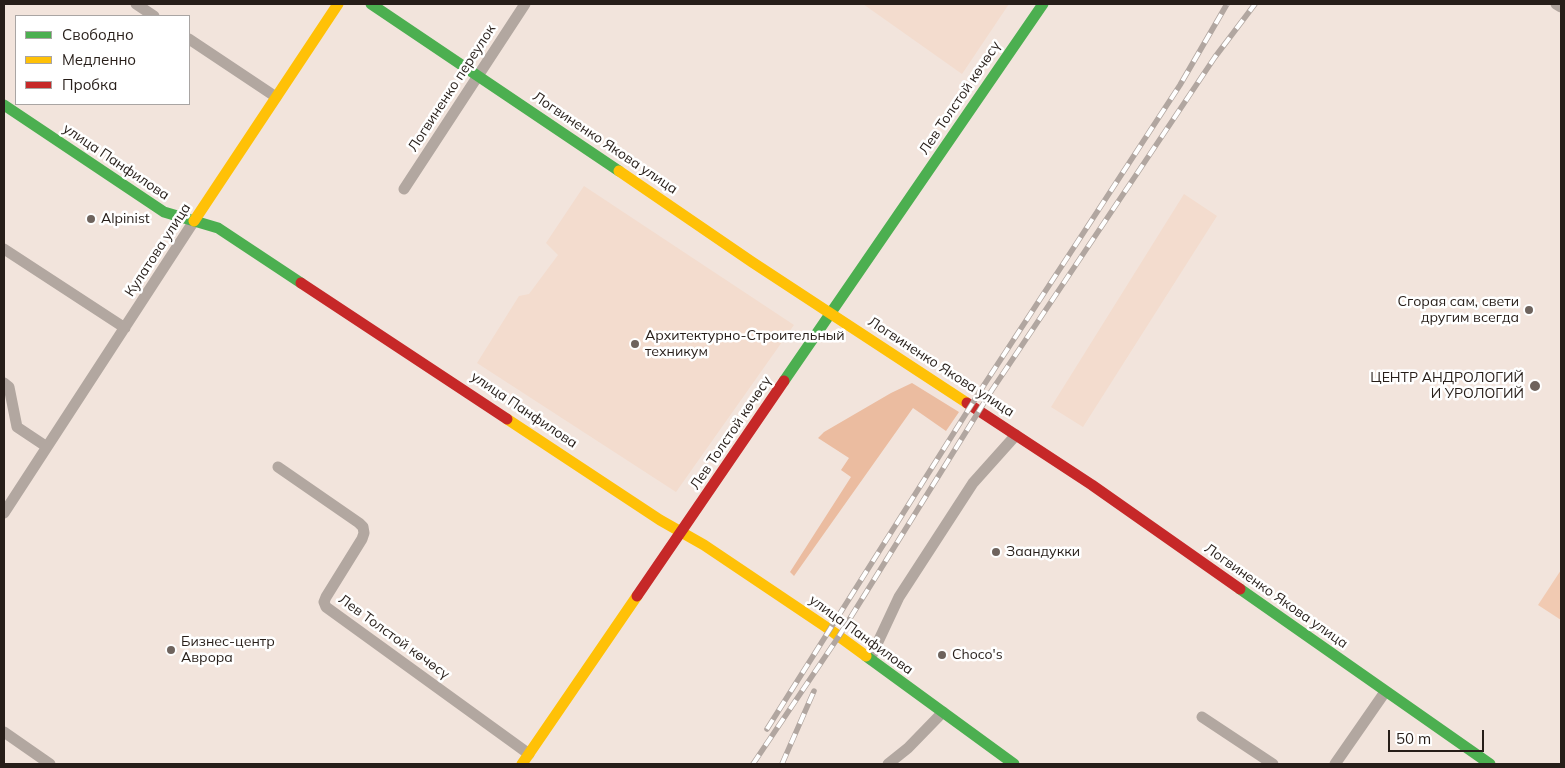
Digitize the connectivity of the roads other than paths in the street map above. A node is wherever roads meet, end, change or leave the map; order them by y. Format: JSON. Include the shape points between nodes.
{"nodes":[{"id":1,"x":136,"y":4,"type":"edge"},
{"id":2,"x":371,"y":4,"type":"edge"},
{"id":3,"x":524,"y":4,"type":"edge"},
{"id":4,"x":1043,"y":4,"type":"edge"},
{"id":5,"x":1556,"y":4,"type":"edge"},
{"id":6,"x":333,"y":5,"type":"edge"},
{"id":7,"x":1561,"y":7,"type":"edge"},
{"id":8,"x":152,"y":15,"type":"edge"},
{"id":9,"x":190,"y":40,"type":"edge"},
{"id":10,"x":478,"y":75,"type":"junction"},
{"id":11,"x":276,"y":97,"type":"junction"},
{"id":12,"x":4,"y":105,"type":"edge"},
{"id":13,"x":404,"y":189,"type":"dead end"},
{"id":14,"x":194,"y":221,"type":"junction"},
{"id":15,"x":4,"y":249,"type":"edge"},
{"id":16,"x":831,"y":313,"type":"junction"},
{"id":17,"x":125,"y":328,"type":"junction"},
{"id":18,"x":4,"y":383,"type":"edge"},
{"id":19,"x":1016,"y":435,"type":"junction"},
{"id":20,"x":47,"y":447,"type":"junction"},
{"id":21,"x":278,"y":467,"type":"dead end"},
{"id":22,"x":6,"y":506,"type":"edge"},
{"id":23,"x":681,"y":533,"type":"junction"},
{"id":24,"x":870,"y":659,"type":"junction"},
{"id":25,"x":1385,"y":692,"type":"junction"},
{"id":26,"x":942,"y":712,"type":"junction"},
{"id":27,"x":1202,"y":717,"type":"dead end"},
{"id":28,"x":4,"y":732,"type":"edge"},
{"id":29,"x":529,"y":754,"type":"junction"},
{"id":30,"x":50,"y":764,"type":"edge"},
{"id":31,"x":522,"y":764,"type":"edge"},
{"id":32,"x":888,"y":764,"type":"edge"},
{"id":33,"x":1014,"y":764,"type":"edge"},
{"id":34,"x":1273,"y":764,"type":"edge"},
{"id":35,"x":1336,"y":764,"type":"edge"},
{"id":36,"x":1490,"y":764,"type":"edge"}],
"edges":[{"from":1,"to":8,"type":"street"},
{"from":2,"to":10,"type":"street","name":"Логвиненко Якова улица"},
{"from":3,"to":10,"type":"street","name":"Логвиненко переулок"},
{"from":4,"to":16,"type":"street","name":"Лев Толстой көчөсү"},
{"from":5,"to":7,"type":"street"},
{"from":6,"to":11,"type":"street","name":"Кулатова улица"},
{"from":9,"to":11,"type":"street"},
{"from":10,"to":13,"type":"street","name":"Логвиненко переулок"},
{"from":10,"to":16,"type":"street","name":"Логвиненко Якова улица"},
{"from":11,"to":14,"type":"street","name":"Кулатова улица"},
{"from":12,"to":14,"type":"street","name":"улица Панфилова","via":[[164,212]]},
{"from":14,"to":17,"type":"street","name":"Кулатова улица"},
{"from":14,"to":23,"type":"street","name":"улица Панфилова","via":[[218,228]]},
{"from":15,"to":17,"type":"street"},
{"from":16,"to":19,"type":"street","name":"Логвиненко Якова улица"},
{"from":16,"to":23,"type":"street","name":"Лев Толстой көчөсү"},
{"from":17,"to":20,"type":"street","name":"Кулатова улица"},
{"from":18,"to":20,"type":"street","via":[[9,387],[17,427]]},
{"from":19,"to":24,"type":"street","via":[[973,483],[899,597]]},
{"from":19,"to":25,"type":"street","name":"Логвиненко Якова улица"},
{"from":20,"to":22,"type":"street","name":"Кулатова улица"},
{"from":21,"to":29,"type":"street","name":"Лев Толстой көчөсү","via":[[363,527],[362,539],[326,597],[326,607]]},
{"from":23,"to":24,"type":"street","name":"улица Панфилова","via":[[704,545]]},
{"from":23,"to":29,"type":"street","name":"Лев Толстой көчөсү"},
{"from":24,"to":26,"type":"street","name":"улица Панфилова"},
{"from":25,"to":35,"type":"street"},
{"from":25,"to":36,"type":"street","name":"Логвиненко Якова улица"},
{"from":26,"to":32,"type":"street"},
{"from":26,"to":33,"type":"street","name":"улица Панфилова"},
{"from":27,"to":34,"type":"street"},
{"from":28,"to":30,"type":"street"},
{"from":29,"to":31,"type":"street","name":"Лев Толстой көчөсү"}]}
